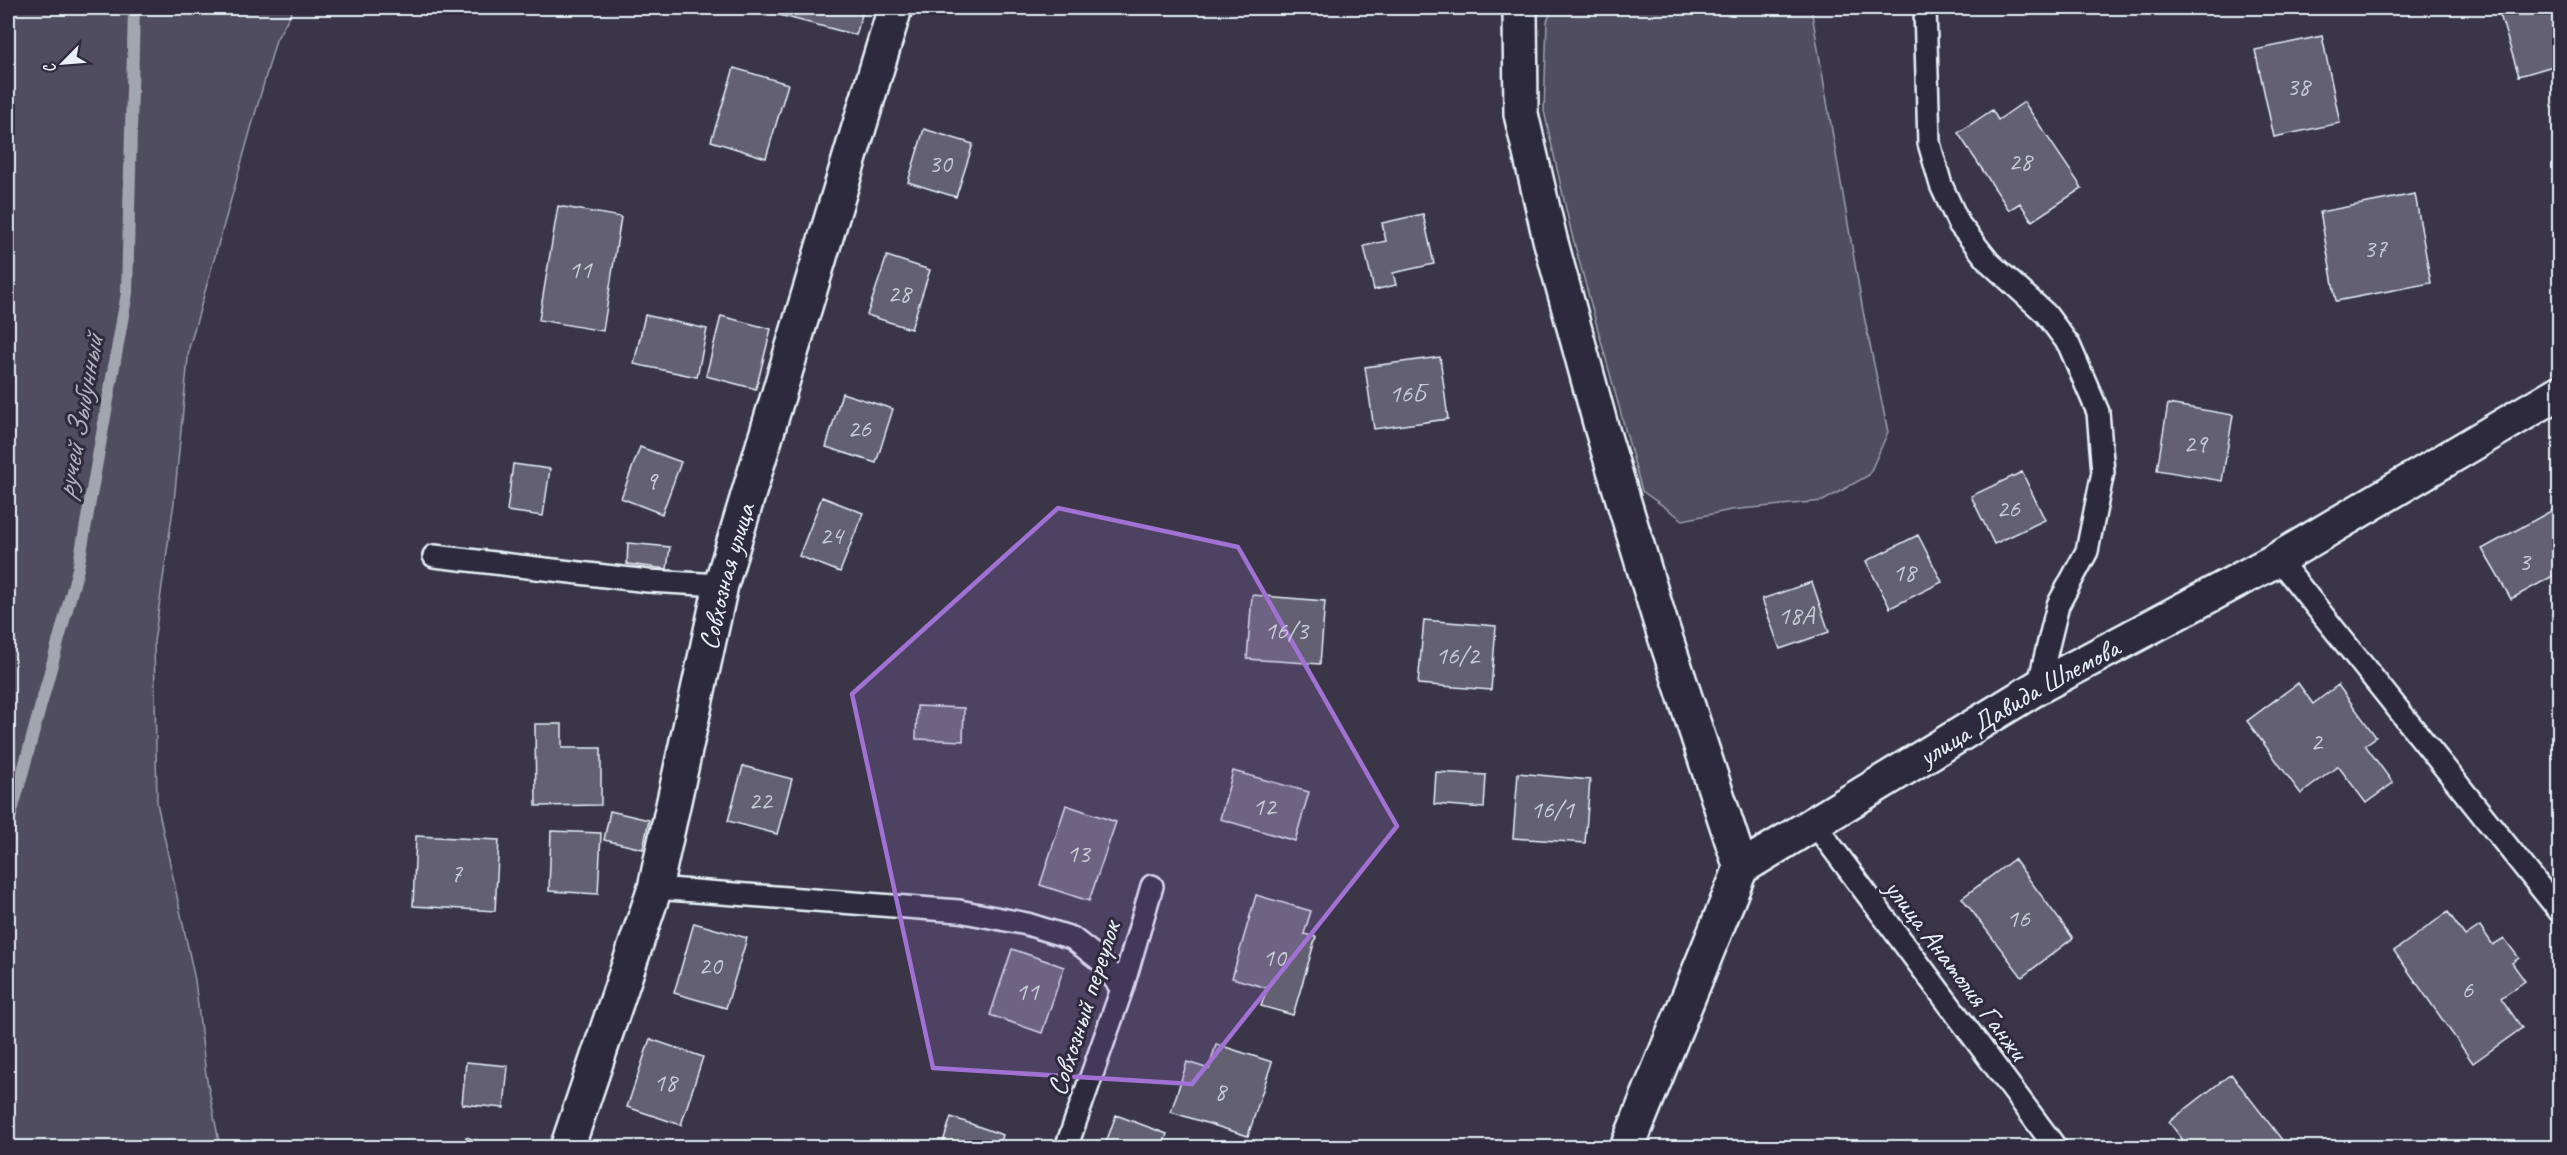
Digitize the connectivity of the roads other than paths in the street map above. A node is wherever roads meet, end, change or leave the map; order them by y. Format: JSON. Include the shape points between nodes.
{"nodes":[{"id":1,"x":895,"y":8,"type":"edge"},
{"id":2,"x":1520,"y":8,"type":"edge"},
{"id":3,"x":1925,"y":8,"type":"edge"},
{"id":4,"x":2559,"y":392,"type":"edge"},
{"id":5,"x":434,"y":556,"type":"dead end"},
{"id":6,"x":2278,"y":559,"type":"junction"},
{"id":7,"x":722,"y":585,"type":"junction"},
{"id":8,"x":2038,"y":687,"type":"junction"},
{"id":9,"x":1814,"y":823,"type":"junction"},
{"id":10,"x":1741,"y":868,"type":"junction"},
{"id":11,"x":1152,"y":886,"type":"dead end"},
{"id":12,"x":655,"y":888,"type":"junction"},
{"id":13,"x":2559,"y":912,"type":"edge"},
{"id":14,"x":1122,"y":989,"type":"junction"},
{"id":15,"x":567,"y":1148,"type":"edge"},
{"id":16,"x":1066,"y":1148,"type":"edge"},
{"id":17,"x":1627,"y":1148,"type":"edge"},
{"id":18,"x":2056,"y":1148,"type":"edge"}],
"edges":[{"from":1,"to":7,"type":"street","name":"Совхозная улица"},
{"from":2,"to":10,"type":"street","via":[[1521,114],[1550,239],[1602,430]]},
{"from":3,"to":8,"type":"lane","via":[[1929,143],[1941,185],[1959,224],[1989,262],[2046,314],[2069,345],[2098,412],[2103,472],[2086,551],[2058,605]]},
{"from":4,"to":6,"type":"street","name":"улица Давида Шлемова"},
{"from":5,"to":7,"type":"lane","via":[[648,581]]},
{"from":6,"to":8,"type":"street","name":"улица Давида Шлемова"},
{"from":6,"to":13,"type":"lane"},
{"from":7,"to":12,"type":"street","name":"Совхозная улица"},
{"from":8,"to":9,"type":"street","name":"улица Давида Шлемова"},
{"from":9,"to":10,"type":"street","name":"улица Давида Шлемова"},
{"from":9,"to":18,"type":"lane","name":"улица Анатолия Ганжи"},
{"from":10,"to":17,"type":"street"},
{"from":11,"to":14,"type":"lane","name":"Совхозный переулок"},
{"from":12,"to":14,"type":"lane","via":[[959,911],[1027,924],[1072,938],[1100,960]]},
{"from":12,"to":15,"type":"street","name":"Совхозная улица"},
{"from":14,"to":16,"type":"lane","name":"Совхозный переулок"}]}
